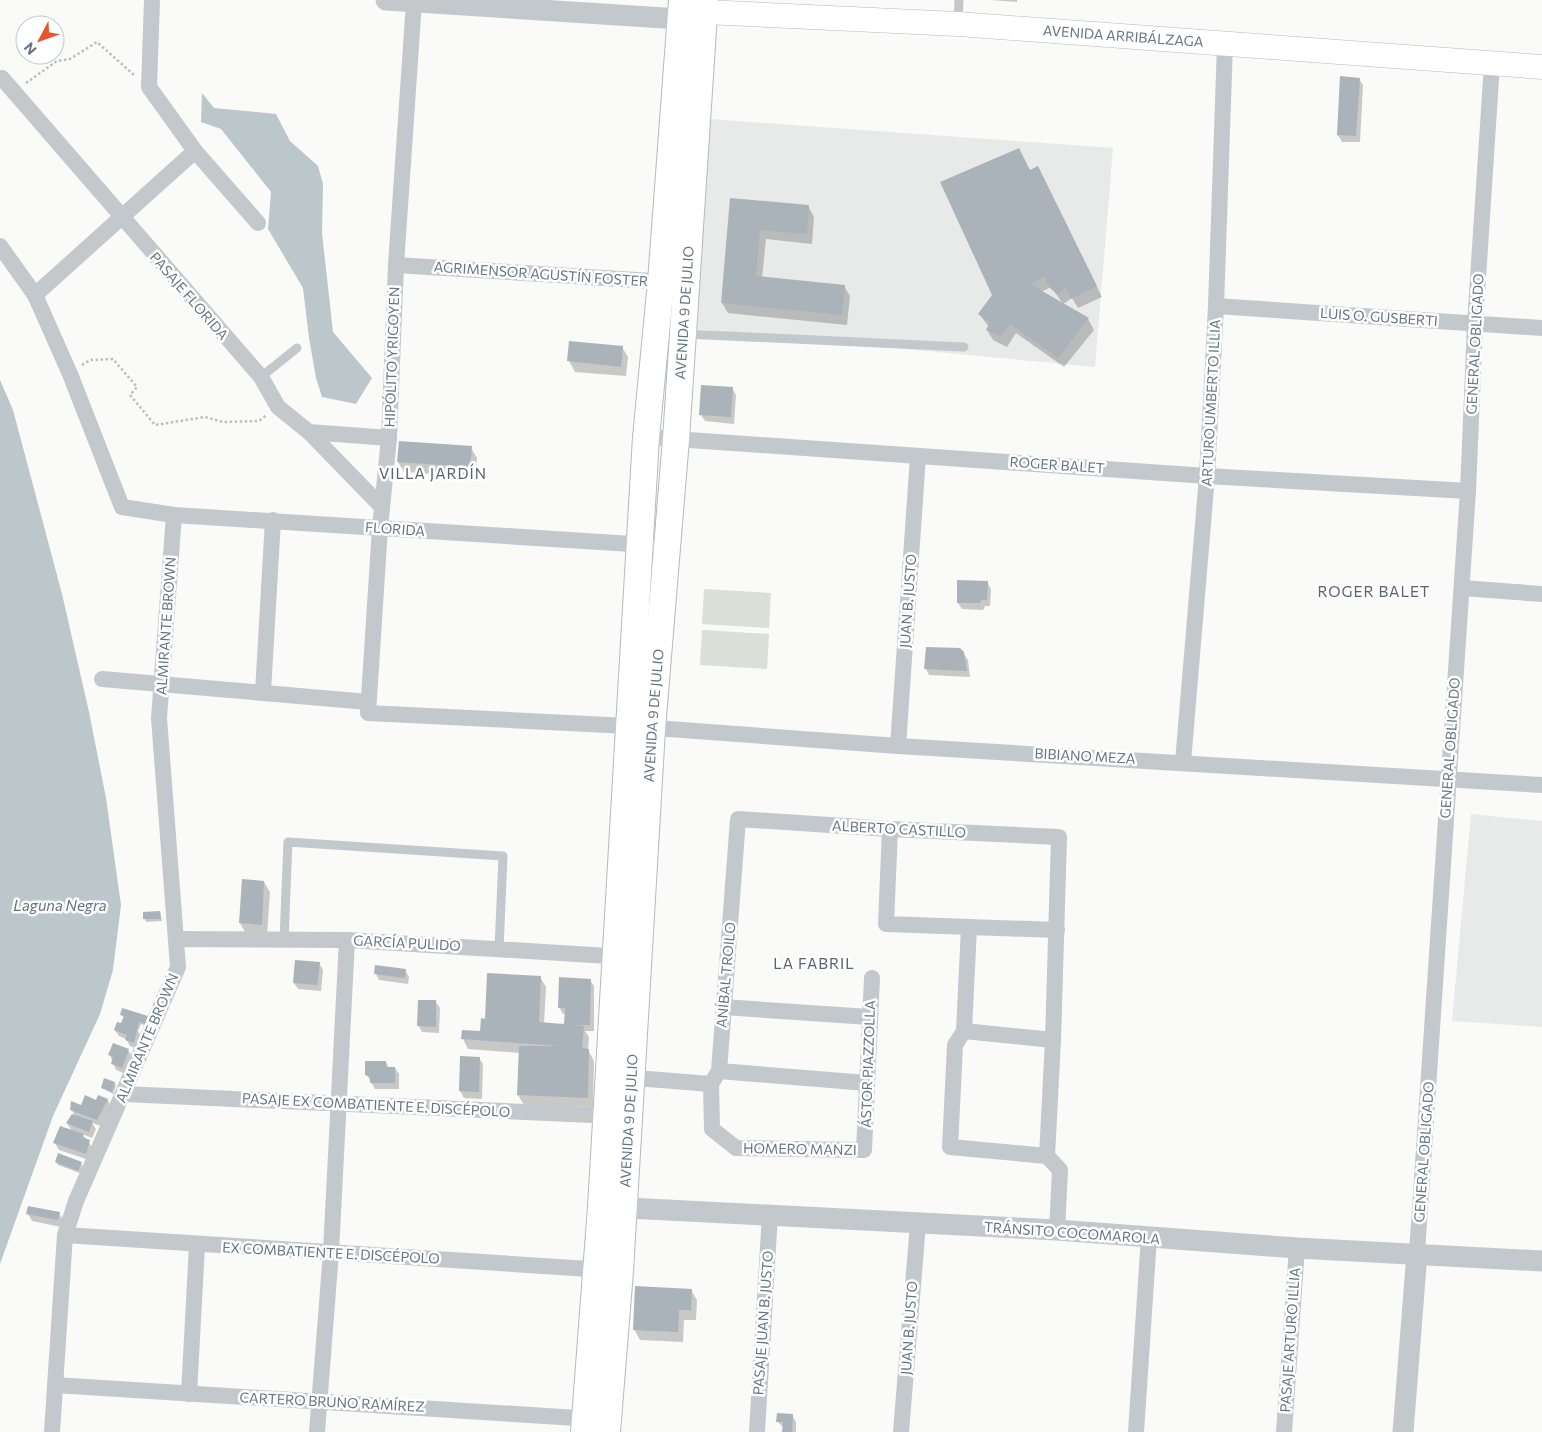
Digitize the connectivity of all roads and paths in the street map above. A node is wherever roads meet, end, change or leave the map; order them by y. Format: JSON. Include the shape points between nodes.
{"nodes":[{"id":1,"x":152,"y":0,"type":"edge"},
{"id":2,"x":386,"y":0,"type":"edge"},
{"id":3,"x":959,"y":0,"type":"edge"},
{"id":4,"x":414,"y":2,"type":"junction"},
{"id":5,"x":500,"y":4,"type":"edge"},
{"id":6,"x":693,"y":8,"type":"edge"},
{"id":7,"x":958,"y":24,"type":"junction"},
{"id":8,"x":1225,"y":44,"type":"junction"},
{"id":9,"x":1492,"y":64,"type":"junction"},
{"id":10,"x":1542,"y":68,"type":"edge"},
{"id":11,"x":2,"y":78,"type":"dead end"},
{"id":12,"x":149,"y":87,"type":"junction"},
{"id":13,"x":15,"y":91,"type":"junction"},
{"id":14,"x":195,"y":151,"type":"junction"},
{"id":15,"x":121,"y":218,"type":"junction"},
{"id":16,"x":258,"y":223,"type":"dead end"},
{"id":17,"x":0,"y":246,"type":"edge"},
{"id":18,"x":396,"y":265,"type":"junction"},
{"id":19,"x":673,"y":282,"type":"junction"},
{"id":20,"x":35,"y":295,"type":"junction"},
{"id":21,"x":1216,"y":306,"type":"junction"},
{"id":22,"x":1475,"y":324,"type":"junction"},
{"id":23,"x":1542,"y":328,"type":"edge"},
{"id":24,"x":682,"y":334,"type":"junction"},
{"id":25,"x":297,"y":348,"type":"dead end"},
{"id":26,"x":964,"y":348,"type":"dead end"},
{"id":27,"x":70,"y":374,"type":"junction"},
{"id":28,"x":261,"y":378,"type":"junction"},
{"id":29,"x":278,"y":407,"type":"junction"},
{"id":30,"x":309,"y":432,"type":"junction"},
{"id":31,"x":389,"y":438,"type":"junction"},
{"id":32,"x":646,"y":438,"type":"junction"},
{"id":33,"x":676,"y":439,"type":"junction"},
{"id":34,"x":918,"y":456,"type":"junction"},
{"id":35,"x":1207,"y":476,"type":"junction"},
{"id":36,"x":1468,"y":491,"type":"junction"},
{"id":37,"x":382,"y":507,"type":"junction"},
{"id":38,"x":174,"y":515,"type":"junction"},
{"id":39,"x":273,"y":520,"type":"junction"},
{"id":40,"x":380,"y":528,"type":"junction"},
{"id":41,"x":640,"y":544,"type":"junction"},
{"id":42,"x":668,"y":545,"type":"junction"},
{"id":43,"x":1462,"y":588,"type":"junction"},
{"id":44,"x":1542,"y":594,"type":"edge"},
{"id":45,"x":102,"y":679,"type":"dead end"},
{"id":46,"x":162,"y":684,"type":"junction"},
{"id":47,"x":263,"y":692,"type":"junction"},
{"id":48,"x":368,"y":707,"type":"junction"},
{"id":49,"x":640,"y":727,"type":"junction"},
{"id":50,"x":898,"y":746,"type":"junction"},
{"id":51,"x":1183,"y":762,"type":"junction"},
{"id":52,"x":1448,"y":778,"type":"junction"},
{"id":53,"x":1542,"y":785,"type":"edge"},
{"id":54,"x":738,"y":819,"type":"joint"},
{"id":55,"x":890,"y":829,"type":"junction"},
{"id":56,"x":969,"y":927,"type":"junction"},
{"id":57,"x":1057,"y":930,"type":"junction"},
{"id":58,"x":177,"y":939,"type":"junction"},
{"id":59,"x":284,"y":940,"type":"junction"},
{"id":60,"x":347,"y":940,"type":"junction"},
{"id":61,"x":499,"y":949,"type":"junction"},
{"id":62,"x":626,"y":957,"type":"junction"},
{"id":63,"x":872,"y":978,"type":"dead end"},
{"id":64,"x":723,"y":1007,"type":"junction"},
{"id":65,"x":870,"y":1017,"type":"junction"},
{"id":66,"x":964,"y":1031,"type":"junction"},
{"id":67,"x":1053,"y":1040,"type":"junction"},
{"id":68,"x":619,"y":1077,"type":"junction"},
{"id":69,"x":715,"y":1078,"type":"junction"},
{"id":70,"x":867,"y":1083,"type":"junction"},
{"id":71,"x":124,"y":1094,"type":"junction"},
{"id":72,"x":339,"y":1103,"type":"junction"},
{"id":73,"x":617,"y":1116,"type":"junction"},
{"id":74,"x":712,"y":1129,"type":"joint"},
{"id":75,"x":864,"y":1150,"type":"joint"},
{"id":76,"x":1047,"y":1156,"type":"junction"},
{"id":77,"x":612,"y":1207,"type":"junction"},
{"id":78,"x":770,"y":1214,"type":"junction"},
{"id":79,"x":918,"y":1224,"type":"junction"},
{"id":80,"x":1056,"y":1230,"type":"junction"},
{"id":81,"x":65,"y":1235,"type":"junction"},
{"id":82,"x":1149,"y":1237,"type":"junction"},
{"id":83,"x":197,"y":1245,"type":"junction"},
{"id":84,"x":1297,"y":1248,"type":"junction"},
{"id":85,"x":330,"y":1252,"type":"junction"},
{"id":86,"x":1417,"y":1253,"type":"junction"},
{"id":87,"x":1542,"y":1261,"type":"edge"},
{"id":88,"x":608,"y":1270,"type":"junction"},
{"id":89,"x":56,"y":1385,"type":"junction"},
{"id":90,"x":189,"y":1394,"type":"junction"},
{"id":91,"x":319,"y":1401,"type":"junction"},
{"id":92,"x":596,"y":1425,"type":"edge"},
{"id":93,"x":52,"y":1432,"type":"edge"},
{"id":94,"x":318,"y":1432,"type":"edge"},
{"id":95,"x":756,"y":1432,"type":"edge"},
{"id":96,"x":901,"y":1432,"type":"edge"},
{"id":97,"x":1136,"y":1432,"type":"edge"},
{"id":98,"x":1284,"y":1432,"type":"edge"},
{"id":99,"x":1403,"y":1432,"type":"edge"}],
"edges":[{"from":1,"to":12,"type":"street"},
{"from":2,"to":4,"type":"street"},
{"from":3,"to":7,"type":"lane"},
{"from":4,"to":5,"type":"street"},
{"from":4,"to":18,"type":"street","name":"HIPÓLITO YRIGOYEN"},
{"from":5,"to":6,"type":"street"},
{"from":6,"to":7,"type":"main road","name":"AVENIDA ARRIBÁLZAGA"},
{"from":6,"to":19,"type":"main road","name":"AVENIDA 9 DE JULIO"},
{"from":7,"to":8,"type":"main road","name":"AVENIDA ARRIBÁLZAGA"},
{"from":8,"to":9,"type":"main road","name":"AVENIDA ARRIBÁLZAGA"},
{"from":8,"to":21,"type":"street","name":"ARTURO UMBERTO ILLIA"},
{"from":9,"to":10,"type":"main road","name":"AVENIDA ARRIBÁLZAGA"},
{"from":9,"to":22,"type":"street","name":"GENERAL OBLIGADO"},
{"from":11,"to":13,"type":"street","name":"PASAJE FLORIDA"},
{"from":12,"to":13,"type":"path","via":[[97,42],[70,59],[58,61]]},
{"from":12,"to":14,"type":"street"},
{"from":13,"to":15,"type":"street","name":"PASAJE FLORIDA"},
{"from":14,"to":15,"type":"street"},
{"from":14,"to":16,"type":"street"},
{"from":15,"to":20,"type":"street"},
{"from":15,"to":28,"type":"street","name":"PASAJE FLORIDA"},
{"from":17,"to":20,"type":"street"},
{"from":18,"to":19,"type":"street","name":"AGRIMENSOR AGUSTÍN FOSTER"},
{"from":18,"to":31,"type":"street","name":"HIPÓLITO YRIGOYEN"},
{"from":19,"to":24,"type":"main road","name":"AVENIDA 9 DE JULIO"},
{"from":19,"to":32,"type":"main road","name":"AVENIDA 9 DE JULIO"},
{"from":20,"to":27,"type":"street"},
{"from":21,"to":22,"type":"street","name":"LUIS O. GUSBERTI"},
{"from":21,"to":35,"type":"street","name":"ARTURO UMBERTO ILLIA"},
{"from":22,"to":23,"type":"street","name":"LUIS O. GUSBERTI"},
{"from":22,"to":36,"type":"street","name":"GENERAL OBLIGADO"},
{"from":24,"to":26,"type":"lane"},
{"from":24,"to":33,"type":"main road","name":"AVENIDA 9 DE JULIO"},
{"from":25,"to":28,"type":"lane"},
{"from":27,"to":29,"type":"path","via":[[90,360],[114,359],[137,388],[130,394],[155,425],[205,417],[223,422],[259,421]]},
{"from":27,"to":38,"type":"street","name":"FLORIDA","via":[[122,506]]},
{"from":28,"to":29,"type":"street","name":"PASAJE FLORIDA"},
{"from":29,"to":30,"type":"street","name":"PASAJE FLORIDA"},
{"from":30,"to":31,"type":"street"},
{"from":30,"to":37,"type":"street","name":"PASAJE FLORIDA"},
{"from":31,"to":37,"type":"street","name":"HIPÓLITO YRIGOYEN"},
{"from":32,"to":33,"type":"street","name":"ROGER BALET"},
{"from":32,"to":41,"type":"main road","name":"AVENIDA 9 DE JULIO"},
{"from":33,"to":34,"type":"street","name":"ROGER BALET"},
{"from":33,"to":42,"type":"main road","name":"AVENIDA 9 DE JULIO"},
{"from":34,"to":35,"type":"street","name":"ROGER BALET"},
{"from":34,"to":50,"type":"street","name":"JUAN B. JUSTO"},
{"from":35,"to":36,"type":"street","name":"ROGER BALET"},
{"from":35,"to":51,"type":"street","name":"ARTURO UMBERTO ILLIA"},
{"from":36,"to":43,"type":"street","name":"GENERAL OBLIGADO"},
{"from":37,"to":40,"type":"street","name":"HIPÓLITO YRIGOYEN"},
{"from":38,"to":39,"type":"street","name":"FLORIDA"},
{"from":38,"to":46,"type":"street","name":"ALMIRANTE BROWN"},
{"from":39,"to":40,"type":"street","name":"FLORIDA"},
{"from":39,"to":47,"type":"street"},
{"from":40,"to":41,"type":"street","name":"FLORIDA"},
{"from":40,"to":48,"type":"street","name":"HIPÓLITO YRIGOYEN"},
{"from":41,"to":42,"type":"street","name":"FLORIDA"},
{"from":41,"to":49,"type":"main road","name":"AVENIDA 9 DE JULIO"},
{"from":42,"to":49,"type":"main road","name":"AVENIDA 9 DE JULIO"},
{"from":43,"to":44,"type":"street"},
{"from":43,"to":52,"type":"street","name":"GENERAL OBLIGADO"},
{"from":45,"to":46,"type":"street","name":"BIBIANO MEZA"},
{"from":46,"to":47,"type":"street","name":"BIBIANO MEZA"},
{"from":46,"to":58,"type":"street","name":"ALMIRANTE BROWN","via":[[159,718]]},
{"from":47,"to":48,"type":"street","name":"BIBIANO MEZA"},
{"from":48,"to":49,"type":"street","name":"BIBIANO MEZA"},
{"from":49,"to":50,"type":"street","name":"BIBIANO MEZA"},
{"from":49,"to":62,"type":"main road","name":"AVENIDA 9 DE JULIO"},
{"from":50,"to":51,"type":"street","name":"BIBIANO MEZA"},
{"from":51,"to":52,"type":"street","name":"BIBIANO MEZA"},
{"from":52,"to":53,"type":"street","name":"BIBIANO MEZA"},
{"from":52,"to":86,"type":"street","name":"GENERAL OBLIGADO"},
{"from":54,"to":55,"type":"street","name":"ALBERTO CASTILLO"},
{"from":54,"to":64,"type":"street","name":"ANÍBAL TROILO"},
{"from":55,"to":56,"type":"street","via":[[886,924]]},
{"from":55,"to":57,"type":"street","name":"ALBERTO CASTILLO","via":[[1059,836]]},
{"from":56,"to":57,"type":"street"},
{"from":56,"to":66,"type":"street"},
{"from":57,"to":67,"type":"street"},
{"from":58,"to":59,"type":"street","name":"GARCÍA PULIDO"},
{"from":58,"to":71,"type":"street","name":"ALMIRANTE BROWN","via":[[178,967]]},
{"from":59,"to":60,"type":"street","name":"GARCÍA PULIDO"},
{"from":59,"to":61,"type":"lane","via":[[288,842],[503,856]]},
{"from":60,"to":61,"type":"street","name":"GARCÍA PULIDO"},
{"from":60,"to":72,"type":"street"},
{"from":61,"to":62,"type":"street","name":"GARCÍA PULIDO"},
{"from":62,"to":68,"type":"main road","name":"AVENIDA 9 DE JULIO"},
{"from":63,"to":65,"type":"street","name":"ÁSTOR PIAZZOLLA"},
{"from":64,"to":65,"type":"street"},
{"from":64,"to":69,"type":"street","name":"ANÍBAL TROILO"},
{"from":65,"to":70,"type":"street","name":"ÁSTOR PIAZZOLLA"},
{"from":66,"to":67,"type":"street"},
{"from":66,"to":76,"type":"street","via":[[956,1045],[950,1147]]},
{"from":67,"to":76,"type":"street"},
{"from":68,"to":69,"type":"street"},
{"from":68,"to":73,"type":"main road","name":"AVENIDA 9 DE JULIO"},
{"from":69,"to":70,"type":"street"},
{"from":69,"to":74,"type":"street","name":"ANÍBAL TROILO"},
{"from":70,"to":75,"type":"street","name":"ÁSTOR PIAZZOLLA"},
{"from":71,"to":72,"type":"street","name":"PASAJE EX COMBATIENTE E. DISCÉPOLO"},
{"from":71,"to":81,"type":"street","name":"ALMIRANTE BROWN","via":[[76,1201]]},
{"from":72,"to":73,"type":"street","name":"PASAJE EX COMBATIENTE E. DISCÉPOLO"},
{"from":72,"to":85,"type":"street"},
{"from":73,"to":77,"type":"main road","name":"AVENIDA 9 DE JULIO"},
{"from":74,"to":75,"type":"street","name":"HOMERO MANZI","via":[[736,1148]]},
{"from":76,"to":80,"type":"street","via":[[1060,1170]]},
{"from":77,"to":78,"type":"street","name":"TRÁNSITO COCOMAROLA"},
{"from":77,"to":88,"type":"main road","name":"AVENIDA 9 DE JULIO"},
{"from":78,"to":79,"type":"street","name":"TRÁNSITO COCOMAROLA"},
{"from":78,"to":95,"type":"street","name":"PASAJE JUAN B. JUSTO"},
{"from":79,"to":80,"type":"street","name":"TRÁNSITO COCOMAROLA"},
{"from":79,"to":96,"type":"street","name":"JUAN B. JUSTO"},
{"from":80,"to":82,"type":"street","name":"TRÁNSITO COCOMAROLA"},
{"from":81,"to":83,"type":"street","name":"EX COMBATIENTE E. DISCÉPOLO"},
{"from":81,"to":89,"type":"street","name":"ALMIRANTE BROWN"},
{"from":82,"to":84,"type":"street","name":"TRÁNSITO COCOMAROLA"},
{"from":82,"to":97,"type":"street"},
{"from":83,"to":85,"type":"street","name":"EX COMBATIENTE E. DISCÉPOLO"},
{"from":83,"to":90,"type":"street"},
{"from":84,"to":86,"type":"street","name":"TRÁNSITO COCOMAROLA"},
{"from":84,"to":98,"type":"street","name":"PASAJE ARTURO ILLIA"},
{"from":85,"to":88,"type":"street","name":"EX COMBATIENTE E. DISCÉPOLO"},
{"from":85,"to":91,"type":"street"},
{"from":86,"to":87,"type":"street","name":"TRÁNSITO COCOMAROLA"},
{"from":86,"to":99,"type":"street","name":"GENERAL OBLIGADO"},
{"from":88,"to":92,"type":"main road","name":"AVENIDA 9 DE JULIO"},
{"from":89,"to":90,"type":"street","name":"CARTERO BRUNO RAMÍREZ"},
{"from":89,"to":93,"type":"street","name":"ALMIRANTE BROWN"},
{"from":90,"to":91,"type":"street","name":"CARTERO BRUNO RAMÍREZ"},
{"from":91,"to":92,"type":"street","name":"CARTERO BRUNO RAMÍREZ"},
{"from":91,"to":94,"type":"street"}]}
